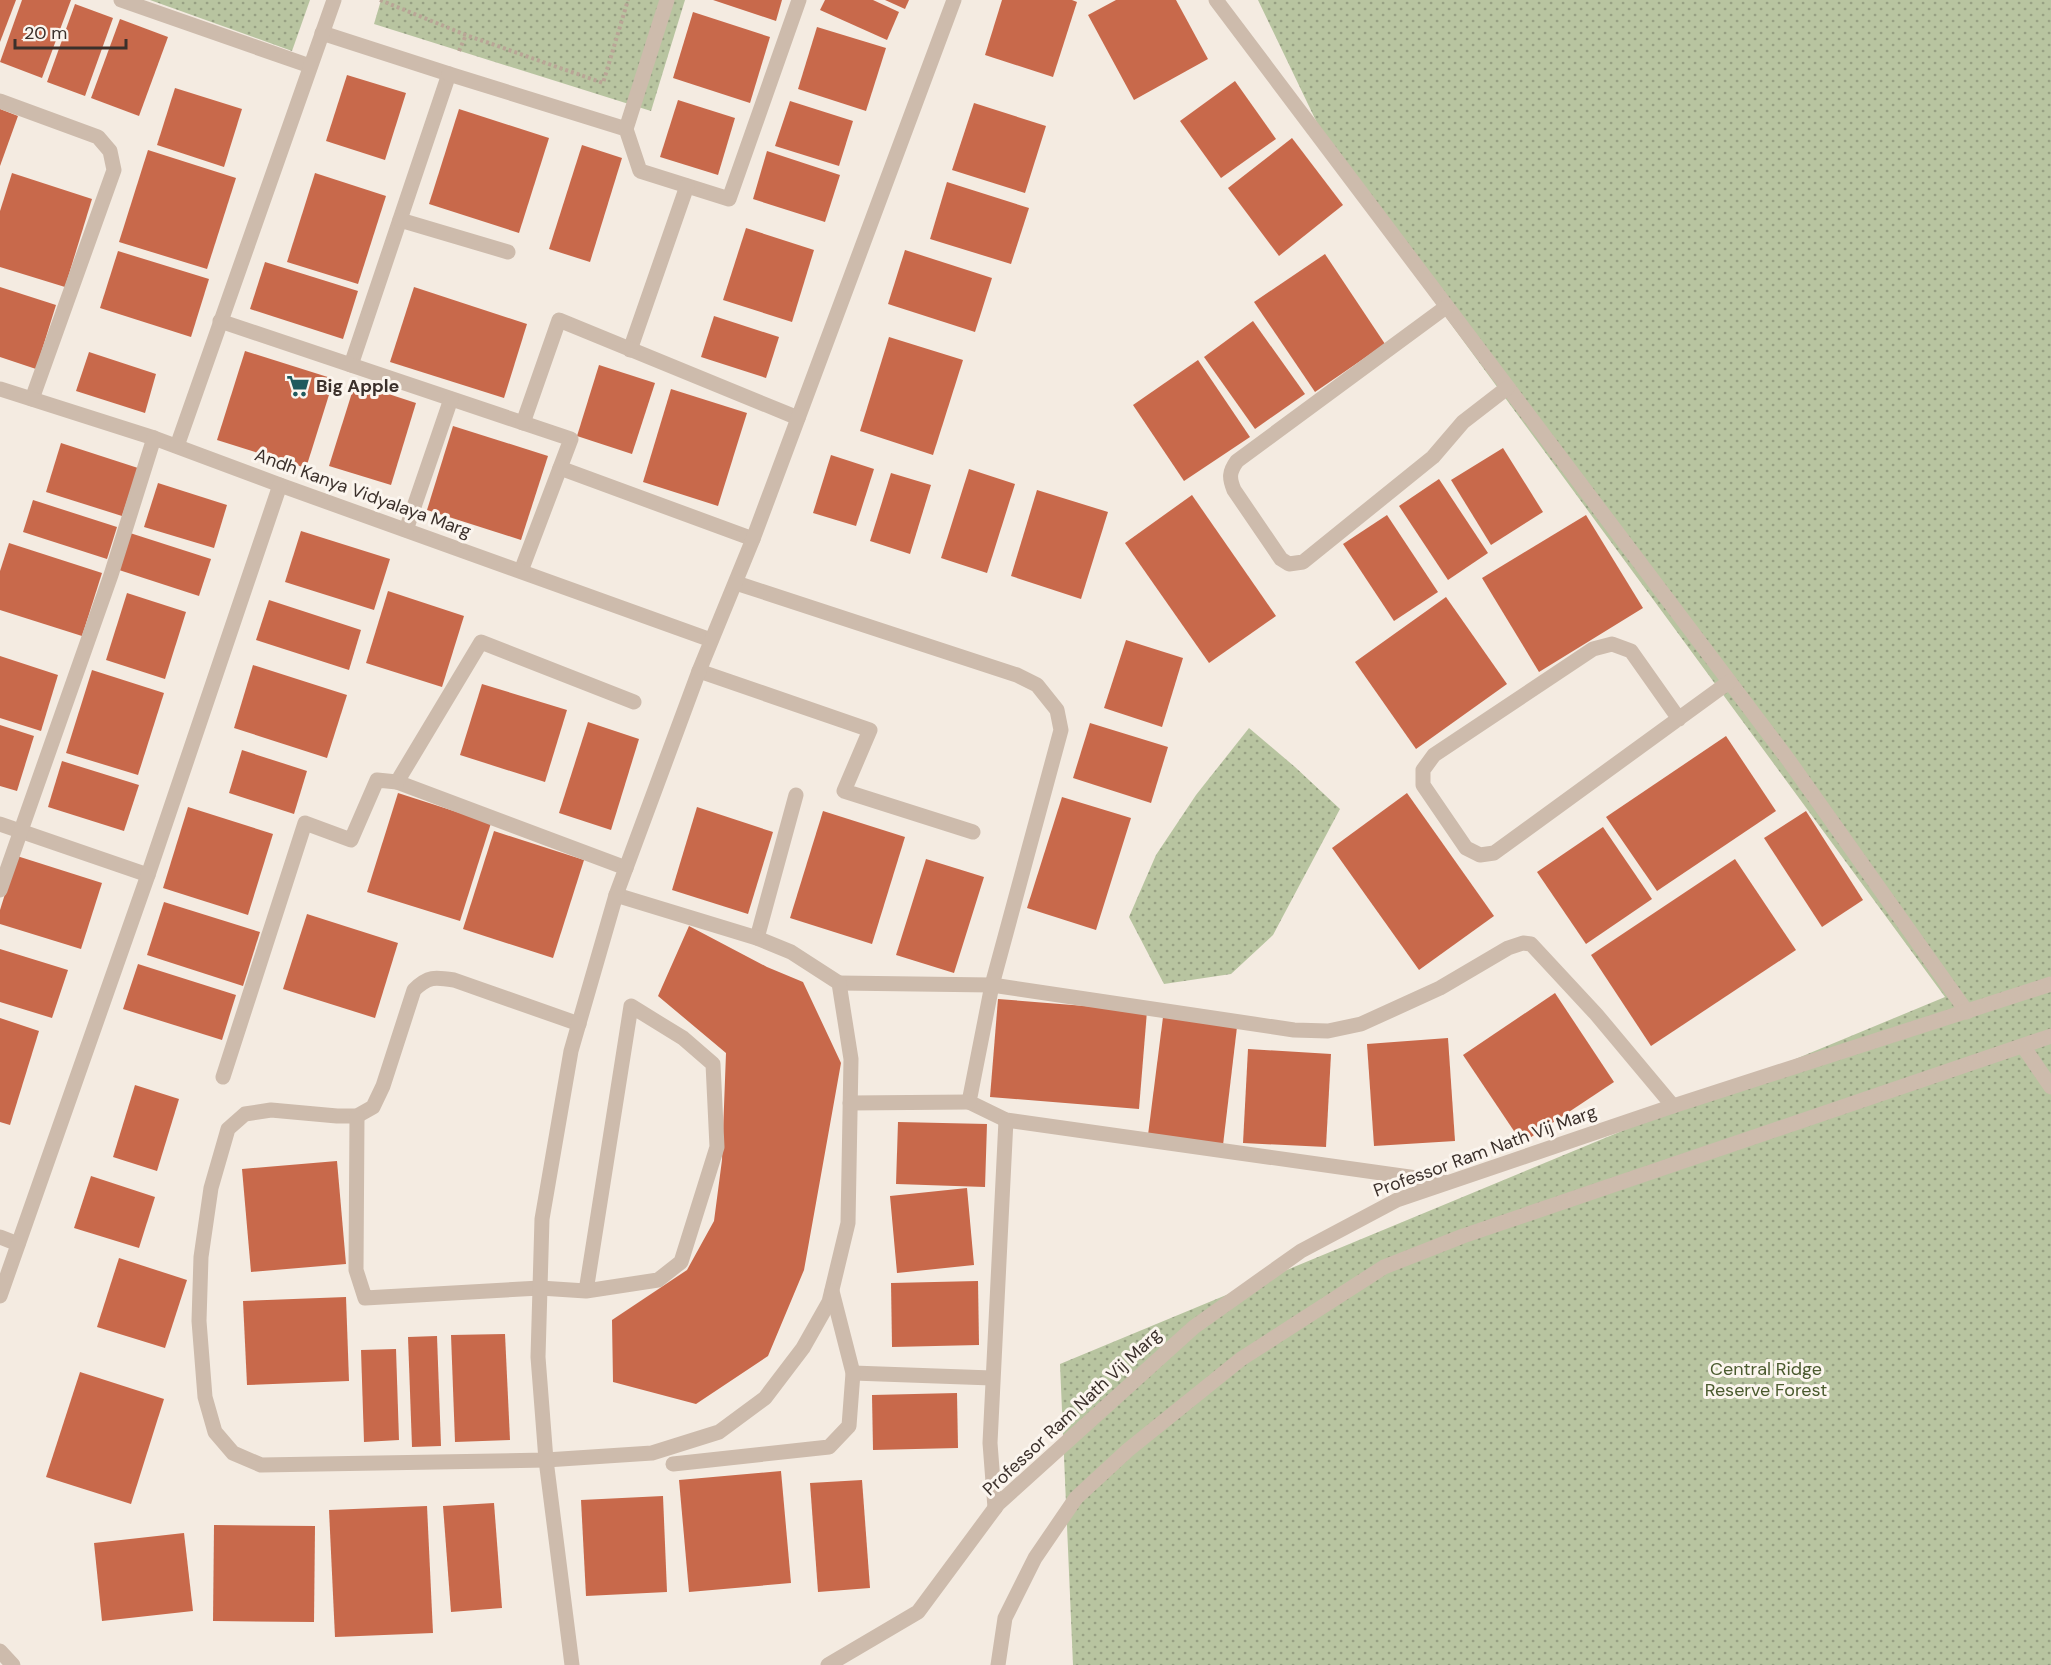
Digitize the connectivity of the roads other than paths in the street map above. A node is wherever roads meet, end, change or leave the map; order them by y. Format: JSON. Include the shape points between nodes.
{"nodes":[{"id":1,"x":121,"y":0,"type":"edge"},
{"id":2,"x":334,"y":0,"type":"edge"},
{"id":3,"x":668,"y":0,"type":"edge"},
{"id":4,"x":799,"y":0,"type":"edge"},
{"id":5,"x":954,"y":0,"type":"edge"},
{"id":6,"x":1216,"y":0,"type":"edge"},
{"id":7,"x":322,"y":33,"type":"junction"},
{"id":8,"x":310,"y":66,"type":"junction"},
{"id":9,"x":449,"y":74,"type":"junction"},
{"id":10,"x":0,"y":101,"type":"edge"},
{"id":11,"x":626,"y":129,"type":"junction"},
{"id":12,"x":687,"y":186,"type":"junction"},
{"id":13,"x":400,"y":220,"type":"junction"},
{"id":14,"x":508,"y":252,"type":"dead end"},
{"id":15,"x":1446,"y":307,"type":"junction"},
{"id":16,"x":220,"y":321,"type":"junction"},
{"id":17,"x":630,"y":350,"type":"junction"},
{"id":18,"x":351,"y":365,"type":"junction"},
{"id":19,"x":1507,"y":388,"type":"junction"},
{"id":20,"x":2,"y":394,"type":"edge"},
{"id":21,"x":32,"y":399,"type":"junction"},
{"id":22,"x":451,"y":399,"type":"junction"},
{"id":23,"x":798,"y":418,"type":"junction"},
{"id":24,"x":523,"y":423,"type":"junction"},
{"id":25,"x":154,"y":438,"type":"junction"},
{"id":26,"x":177,"y":446,"type":"junction"},
{"id":27,"x":560,"y":468,"type":"junction"},
{"id":28,"x":280,"y":485,"type":"junction"},
{"id":29,"x":406,"y":530,"type":"junction"},
{"id":30,"x":753,"y":539,"type":"junction"},
{"id":31,"x":520,"y":571,"type":"junction"},
{"id":32,"x":736,"y":583,"type":"junction"},
{"id":33,"x":711,"y":640,"type":"junction"},
{"id":34,"x":699,"y":671,"type":"junction"},
{"id":35,"x":1729,"y":682,"type":"junction"},
{"id":36,"x":634,"y":702,"type":"dead end"},
{"id":37,"x":1679,"y":719,"type":"junction"},
{"id":38,"x":398,"y":782,"type":"junction"},
{"id":39,"x":796,"y":795,"type":"dead end"},
{"id":40,"x":0,"y":825,"type":"edge"},
{"id":41,"x":20,"y":832,"type":"junction"},
{"id":42,"x":973,"y":832,"type":"dead end"},
{"id":43,"x":626,"y":868,"type":"junction"},
{"id":44,"x":148,"y":875,"type":"junction"},
{"id":45,"x":0,"y":890,"type":"edge"},
{"id":46,"x":616,"y":895,"type":"junction"},
{"id":47,"x":757,"y":938,"type":"junction"},
{"id":48,"x":839,"y":983,"type":"junction"},
{"id":49,"x":2051,"y":984,"type":"edge"},
{"id":50,"x":992,"y":985,"type":"junction"},
{"id":51,"x":1967,"y":1012,"type":"junction"},
{"id":52,"x":579,"y":1024,"type":"junction"},
{"id":53,"x":2051,"y":1036,"type":"edge"},
{"id":54,"x":2023,"y":1046,"type":"junction"},
{"id":55,"x":223,"y":1077,"type":"dead end"},
{"id":56,"x":2051,"y":1087,"type":"edge"},
{"id":57,"x":969,"y":1102,"type":"junction"},
{"id":58,"x":850,"y":1103,"type":"junction"},
{"id":59,"x":1673,"y":1106,"type":"junction"},
{"id":60,"x":357,"y":1116,"type":"junction"},
{"id":61,"x":1006,"y":1120,"type":"junction"},
{"id":62,"x":1448,"y":1182,"type":"junction"},
{"id":63,"x":0,"y":1237,"type":"edge"},
{"id":64,"x":18,"y":1244,"type":"junction"},
{"id":65,"x":540,"y":1288,"type":"junction"},
{"id":66,"x":586,"y":1291,"type":"junction"},
{"id":67,"x":832,"y":1291,"type":"junction"},
{"id":68,"x":0,"y":1296,"type":"edge"},
{"id":69,"x":853,"y":1373,"type":"junction"},
{"id":70,"x":992,"y":1378,"type":"junction"},
{"id":71,"x":546,"y":1460,"type":"junction"},
{"id":72,"x":673,"y":1464,"type":"dead end"},
{"id":73,"x":995,"y":1508,"type":"junction"},
{"id":74,"x":0,"y":1651,"type":"edge"},
{"id":75,"x":14,"y":1665,"type":"edge"},
{"id":76,"x":572,"y":1665,"type":"edge"},
{"id":77,"x":828,"y":1665,"type":"edge"},
{"id":78,"x":998,"y":1665,"type":"edge"}],
"edges":[{"from":1,"to":8,"type":"street"},
{"from":2,"to":7,"type":"street"},
{"from":3,"to":11,"type":"street"},
{"from":4,"to":12,"type":"street","via":[[729,199]]},
{"from":5,"to":23,"type":"street"},
{"from":6,"to":15,"type":"street"},
{"from":7,"to":8,"type":"street"},
{"from":7,"to":9,"type":"street"},
{"from":8,"to":16,"type":"street"},
{"from":9,"to":11,"type":"street"},
{"from":9,"to":13,"type":"street"},
{"from":10,"to":21,"type":"street","via":[[99,136],[110,151],[114,170]]},
{"from":11,"to":12,"type":"street","via":[[640,171]]},
{"from":12,"to":17,"type":"street"},
{"from":13,"to":14,"type":"street"},
{"from":13,"to":18,"type":"street"},
{"from":15,"to":19,"type":"street"},
{"from":15,"to":19,"type":"street","via":[[1230,470],[1234,490],[1281,559],[1289,564],[1303,562],[1433,457],[1463,422]]},
{"from":16,"to":18,"type":"street"},
{"from":16,"to":26,"type":"street"},
{"from":17,"to":23,"type":"street"},
{"from":17,"to":24,"type":"street","via":[[559,320]]},
{"from":18,"to":22,"type":"street"},
{"from":19,"to":35,"type":"street"},
{"from":20,"to":21,"type":"street","name":"Andh Kanya Vidyalaya Marg"},
{"from":21,"to":25,"type":"street","name":"Andh Kanya Vidyalaya Marg"},
{"from":22,"to":24,"type":"street"},
{"from":22,"to":29,"type":"street"},
{"from":23,"to":30,"type":"street"},
{"from":24,"to":27,"type":"street","via":[[571,439]]},
{"from":25,"to":26,"type":"street","name":"Andh Kanya Vidyalaya Marg"},
{"from":25,"to":41,"type":"street","via":[[108,586]]},
{"from":26,"to":28,"type":"street","name":"Andh Kanya Vidyalaya Marg"},
{"from":27,"to":30,"type":"street"},
{"from":27,"to":31,"type":"street"},
{"from":28,"to":29,"type":"street","name":"Andh Kanya Vidyalaya Marg"},
{"from":28,"to":44,"type":"street"},
{"from":29,"to":31,"type":"street","name":"Andh Kanya Vidyalaya Marg"},
{"from":30,"to":32,"type":"street"},
{"from":31,"to":33,"type":"street","name":"Andh Kanya Vidyalaya Marg"},
{"from":32,"to":33,"type":"street"},
{"from":32,"to":50,"type":"street","via":[[1017,675],[1037,685],[1057,710],[1061,730]]},
{"from":33,"to":34,"type":"street"},
{"from":34,"to":42,"type":"street","via":[[870,730],[844,791]]},
{"from":34,"to":43,"type":"street"},
{"from":35,"to":37,"type":"street"},
{"from":35,"to":51,"type":"street"},
{"from":36,"to":38,"type":"street","via":[[481,642]]},
{"from":37,"to":37,"type":"street","via":[[1494,852],[1480,855],[1466,848],[1423,785],[1423,770],[1434,755],[1593,649],[1612,644],[1631,651]]},
{"from":38,"to":43,"type":"street"},
{"from":38,"to":55,"type":"street","via":[[377,780],[351,840],[305,823]]},
{"from":39,"to":47,"type":"street"},
{"from":40,"to":41,"type":"street"},
{"from":41,"to":44,"type":"street"},
{"from":41,"to":45,"type":"street"},
{"from":43,"to":46,"type":"street"},
{"from":44,"to":64,"type":"street"},
{"from":46,"to":47,"type":"street"},
{"from":46,"to":52,"type":"street"},
{"from":47,"to":48,"type":"street","via":[[791,952]]},
{"from":48,"to":50,"type":"street"},
{"from":48,"to":58,"type":"street","via":[[851,1059]]},
{"from":49,"to":51,"type":"street","name":"Professor Ram Nath Vij Marg"},
{"from":50,"to":57,"type":"street"},
{"from":50,"to":59,"type":"street","via":[[1294,1030],[1328,1031],[1361,1024],[1440,988],[1508,948],[1531,944]]},
{"from":51,"to":59,"type":"street","name":"Professor Ram Nath Vij Marg"},
{"from":52,"to":60,"type":"street","via":[[454,980],[424,980],[414,990],[373,1107]]},
{"from":52,"to":65,"type":"street","via":[[542,1219]]},
{"from":53,"to":54,"type":"street"},
{"from":54,"to":56,"type":"street"},
{"from":54,"to":78,"type":"street","via":[[1474,1232],[1384,1267],[1241,1359],[1128,1450],[1076,1498],[1035,1558],[1005,1618]]},
{"from":57,"to":58,"type":"street"},
{"from":57,"to":61,"type":"street"},
{"from":58,"to":67,"type":"street","via":[[848,1223]]},
{"from":59,"to":62,"type":"street","name":"Professor Ram Nath Vij Marg"},
{"from":60,"to":65,"type":"street","via":[[356,1270],[365,1298]]},
{"from":60,"to":71,"type":"street","via":[[272,1110],[245,1114],[228,1129],[211,1188],[201,1257],[199,1321],[205,1397],[215,1432],[233,1453],[261,1464]]},
{"from":61,"to":62,"type":"street"},
{"from":61,"to":70,"type":"street"},
{"from":62,"to":73,"type":"street","name":"Professor Ram Nath Vij Marg","via":[[1398,1200],[1301,1251],[1194,1327]]},
{"from":63,"to":64,"type":"street"},
{"from":64,"to":68,"type":"street"},
{"from":65,"to":66,"type":"street"},
{"from":65,"to":71,"type":"street","via":[[538,1358]]},
{"from":66,"to":66,"type":"street","via":[[607,1154],[631,1006],[683,1038],[713,1064],[717,1147],[681,1262],[658,1280]]},
{"from":67,"to":69,"type":"street"},
{"from":67,"to":71,"type":"street","via":[[830,1302],[803,1348],[765,1398],[719,1432],[652,1453]]},
{"from":69,"to":70,"type":"street"},
{"from":69,"to":72,"type":"street","via":[[849,1426],[830,1447]]},
{"from":70,"to":73,"type":"street","via":[[990,1443]]},
{"from":71,"to":76,"type":"street"},
{"from":73,"to":77,"type":"street","name":"Professor Ram Nath Vij Marg","via":[[918,1612]]},
{"from":74,"to":75,"type":"street"}]}
